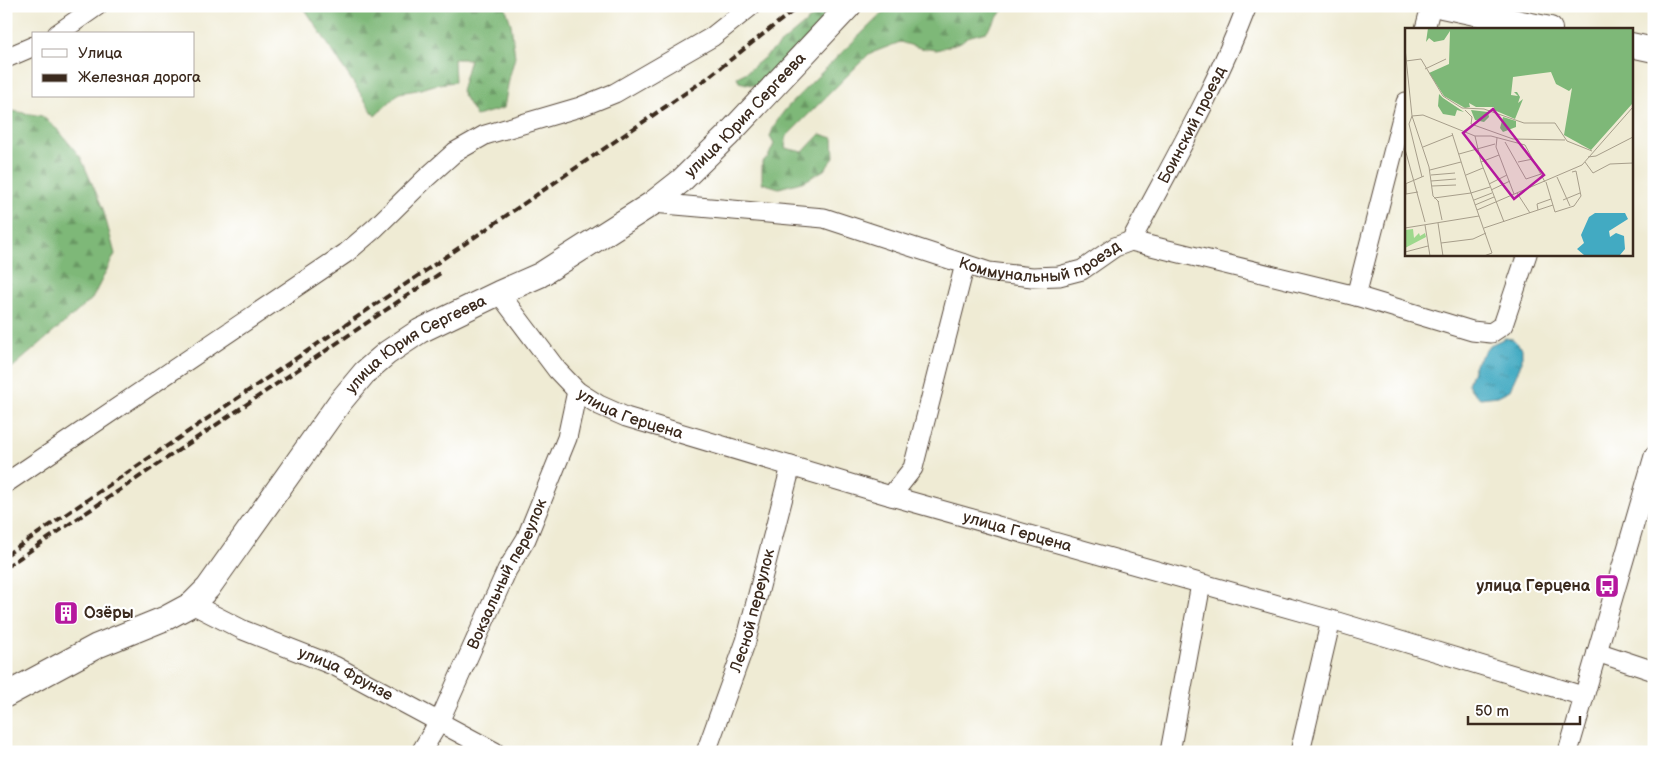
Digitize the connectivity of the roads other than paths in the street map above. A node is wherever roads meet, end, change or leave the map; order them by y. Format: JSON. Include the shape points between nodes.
{"nodes":[{"id":1,"x":97,"y":6,"type":"edge"},
{"id":2,"x":750,"y":6,"type":"edge"},
{"id":3,"x":849,"y":6,"type":"edge"},
{"id":4,"x":1247,"y":6,"type":"edge"},
{"id":5,"x":1431,"y":6,"type":"edge"},
{"id":6,"x":1442,"y":6,"type":"edge"},
{"id":7,"x":1425,"y":28,"type":"edge"},
{"id":8,"x":1545,"y":28,"type":"edge"},
{"id":9,"x":60,"y":32,"type":"edge"},
{"id":10,"x":1632,"y":45,"type":"edge"},
{"id":11,"x":32,"y":47,"type":"edge"},
{"id":12,"x":1654,"y":50,"type":"edge"},
{"id":13,"x":6,"y":58,"type":"edge"},
{"id":14,"x":1405,"y":106,"type":"edge"},
{"id":15,"x":653,"y":203,"type":"junction"},
{"id":16,"x":1131,"y":241,"type":"junction"},
{"id":17,"x":1527,"y":255,"type":"edge"},
{"id":18,"x":964,"y":264,"type":"junction"},
{"id":19,"x":498,"y":292,"type":"junction"},
{"id":20,"x":1356,"y":296,"type":"junction"},
{"id":21,"x":577,"y":391,"type":"junction"},
{"id":22,"x":1654,"y":456,"type":"edge"},
{"id":23,"x":791,"y":466,"type":"junction"},
{"id":24,"x":6,"y":483,"type":"edge"},
{"id":25,"x":891,"y":496,"type":"junction"},
{"id":26,"x":1201,"y":584,"type":"junction"},
{"id":27,"x":192,"y":604,"type":"junction"},
{"id":28,"x":1331,"y":620,"type":"junction"},
{"id":29,"x":1596,"y":652,"type":"junction"},
{"id":30,"x":1654,"y":671,"type":"edge"},
{"id":31,"x":6,"y":695,"type":"edge"},
{"id":32,"x":1583,"y":696,"type":"junction"},
{"id":33,"x":439,"y":722,"type":"junction"},
{"id":34,"x":421,"y":752,"type":"edge"},
{"id":35,"x":496,"y":752,"type":"edge"},
{"id":36,"x":706,"y":752,"type":"edge"},
{"id":37,"x":1170,"y":752,"type":"edge"},
{"id":38,"x":1300,"y":752,"type":"edge"},
{"id":39,"x":1568,"y":752,"type":"edge"}],
"edges":[{"from":1,"to":9,"type":"street"},
{"from":2,"to":24,"type":"street","via":[[712,37],[615,93],[580,107],[485,135],[455,152],[346,254]]},
{"from":3,"to":15,"type":"main road","name":"улица Юрия Сергеева","via":[[728,136]]},
{"from":4,"to":16,"type":"street","name":"Боинский проезд","via":[[1207,97]]},
{"from":5,"to":7,"type":"street"},
{"from":6,"to":8,"type":"main road"},
{"from":10,"to":12,"type":"main road"},
{"from":11,"to":13,"type":"street"},
{"from":14,"to":20,"type":"street"},
{"from":15,"to":18,"type":"street","name":"Коммунальный проезд","via":[[824,218]]},
{"from":15,"to":19,"type":"main road","name":"улица Юрия Сергеева","via":[[540,275]]},
{"from":16,"to":18,"type":"street","name":"Коммунальный проезд","via":[[1115,247],[1082,270],[1058,276],[1032,277],[989,272]]},
{"from":16,"to":20,"type":"street","name":"Коммунальный проезд"},
{"from":17,"to":20,"type":"street","name":"Коммунальный проезд","via":[[1503,325],[1491,333],[1472,331]]},
{"from":18,"to":25,"type":"street","via":[[913,468]]},
{"from":19,"to":21,"type":"street","name":"улица Герцена","via":[[557,370]]},
{"from":19,"to":27,"type":"main road","name":"улица Юрия Сергеева","via":[[420,331],[365,372],[340,402],[208,588]]},
{"from":21,"to":23,"type":"street","name":"улица Герцена","via":[[626,417]]},
{"from":21,"to":33,"type":"street","name":"Вокзальный переулок","via":[[567,438],[526,539],[507,570]]},
{"from":22,"to":29,"type":"street"},
{"from":23,"to":25,"type":"street","name":"улица Герцена"},
{"from":23,"to":36,"type":"street","name":"Лесной переулок","via":[[746,641]]},
{"from":25,"to":26,"type":"street","name":"улица Герцена"},
{"from":26,"to":28,"type":"street","name":"улица Герцена"},
{"from":26,"to":37,"type":"street"},
{"from":27,"to":31,"type":"main road","name":"улица Юрия Сергеева","via":[[97,646]]},
{"from":27,"to":33,"type":"street","name":"улица Фрунзе","via":[[243,630],[335,666]]},
{"from":28,"to":32,"type":"street","name":"улица Герцена"},
{"from":28,"to":38,"type":"street"},
{"from":29,"to":30,"type":"street"},
{"from":29,"to":32,"type":"street"},
{"from":32,"to":39,"type":"street"},
{"from":33,"to":34,"type":"street","name":"Вокзальный переулок"},
{"from":33,"to":35,"type":"street","name":"улица Фрунзе"}]}
